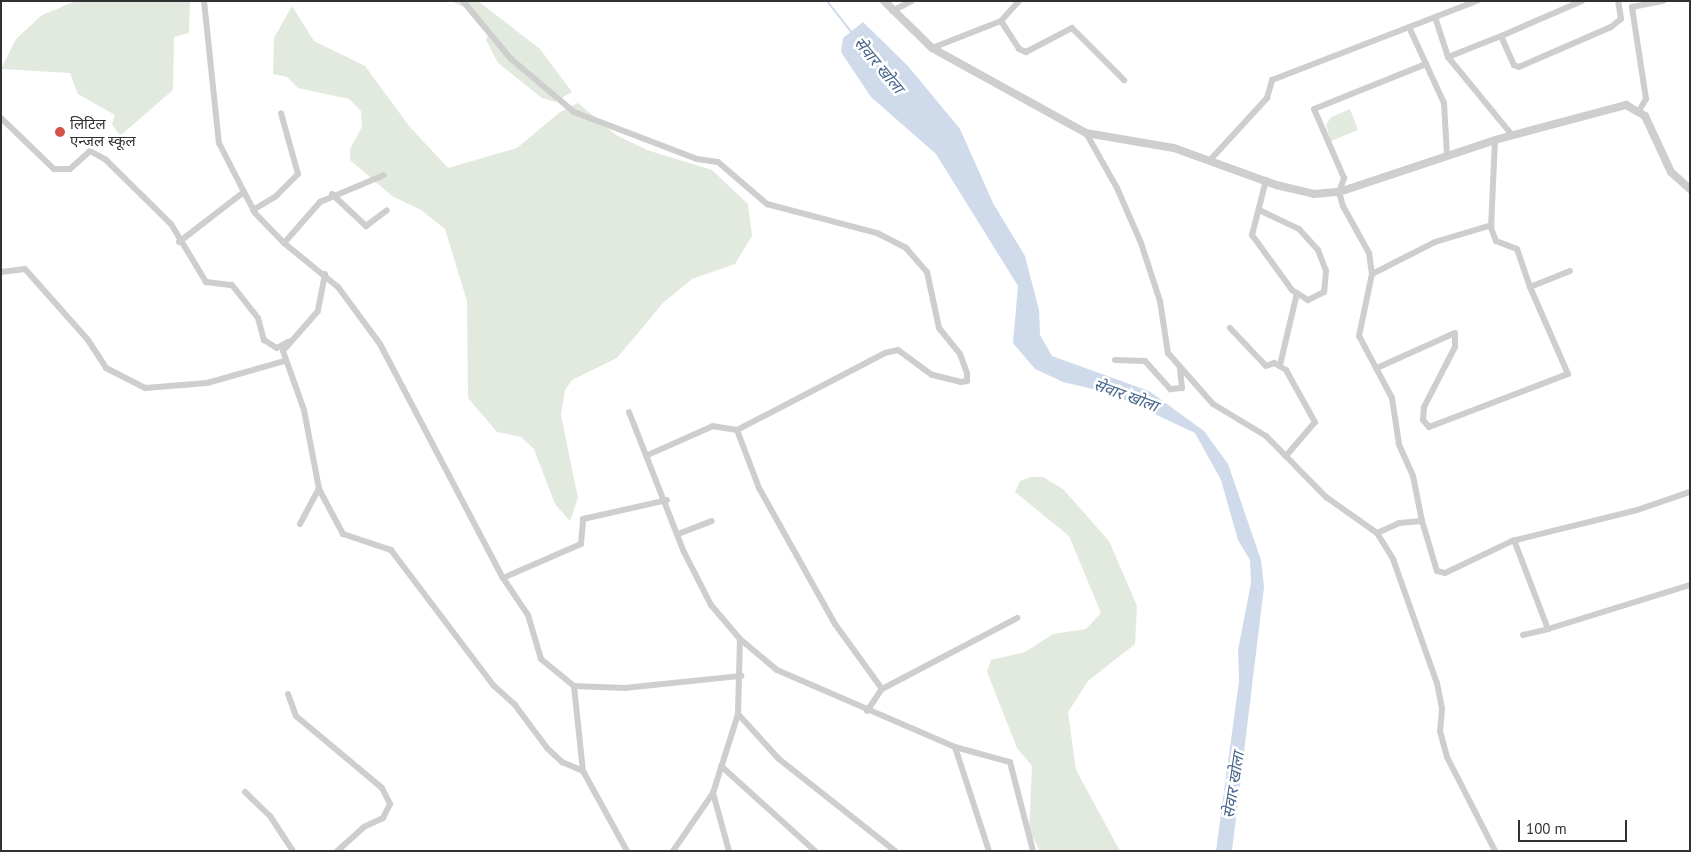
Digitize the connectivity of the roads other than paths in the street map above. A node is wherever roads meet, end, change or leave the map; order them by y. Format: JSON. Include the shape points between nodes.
{"nodes":[{"id":1,"x":204,"y":1,"type":"edge"},
{"id":2,"x":463,"y":1,"type":"edge"},
{"id":3,"x":884,"y":1,"type":"edge"},
{"id":4,"x":912,"y":1,"type":"edge"},
{"id":5,"x":1019,"y":1,"type":"edge"},
{"id":6,"x":1477,"y":1,"type":"edge"},
{"id":7,"x":1582,"y":1,"type":"edge"},
{"id":8,"x":1618,"y":1,"type":"edge"},
{"id":9,"x":1663,"y":1,"type":"edge"},
{"id":10,"x":892,"y":11,"type":"junction"},
{"id":11,"x":1436,"y":17,"type":"junction"},
{"id":12,"x":1001,"y":22,"type":"junction"},
{"id":13,"x":1409,"y":27,"type":"junction"},
{"id":14,"x":1501,"y":36,"type":"junction"},
{"id":15,"x":932,"y":48,"type":"junction"},
{"id":16,"x":1448,"y":57,"type":"junction"},
{"id":17,"x":1426,"y":64,"type":"junction"},
{"id":18,"x":1124,"y":80,"type":"dead end"},
{"id":19,"x":1640,"y":109,"type":"junction"},
{"id":20,"x":281,"y":113,"type":"dead end"},
{"id":21,"x":1,"y":118,"type":"edge"},
{"id":22,"x":1086,"y":133,"type":"junction"},
{"id":23,"x":1513,"y":136,"type":"junction"},
{"id":24,"x":1495,"y":140,"type":"junction"},
{"id":25,"x":1448,"y":155,"type":"junction"},
{"id":26,"x":1211,"y":159,"type":"junction"},
{"id":27,"x":384,"y":175,"type":"dead end"},
{"id":28,"x":1266,"y":180,"type":"junction"},
{"id":29,"x":1690,"y":189,"type":"edge"},
{"id":30,"x":244,"y":192,"type":"junction"},
{"id":31,"x":1339,"y":192,"type":"junction"},
{"id":32,"x":332,"y":194,"type":"junction"},
{"id":33,"x":253,"y":210,"type":"junction"},
{"id":34,"x":387,"y":210,"type":"dead end"},
{"id":35,"x":1259,"y":210,"type":"junction"},
{"id":36,"x":1492,"y":225,"type":"junction"},
{"id":37,"x":179,"y":242,"type":"junction"},
{"id":38,"x":284,"y":242,"type":"junction"},
{"id":39,"x":1570,"y":271,"type":"dead end"},
{"id":40,"x":1,"y":272,"type":"edge"},
{"id":41,"x":325,"y":274,"type":"junction"},
{"id":42,"x":1372,"y":274,"type":"junction"},
{"id":43,"x":1530,"y":287,"type":"junction"},
{"id":44,"x":1297,"y":293,"type":"junction"},
{"id":45,"x":1230,"y":328,"type":"dead end"},
{"id":46,"x":288,"y":342,"type":"junction"},
{"id":47,"x":1115,"y":360,"type":"dead end"},
{"id":48,"x":284,"y":361,"type":"junction"},
{"id":49,"x":1280,"y":365,"type":"junction"},
{"id":50,"x":1379,"y":367,"type":"junction"},
{"id":51,"x":1179,"y":369,"type":"junction"},
{"id":52,"x":629,"y":412,"type":"dead end"},
{"id":53,"x":737,"y":430,"type":"junction"},
{"id":54,"x":648,"y":456,"type":"junction"},
{"id":55,"x":1286,"y":456,"type":"junction"},
{"id":56,"x":319,"y":489,"type":"junction"},
{"id":57,"x":1690,"y":492,"type":"edge"},
{"id":58,"x":667,"y":500,"type":"junction"},
{"id":59,"x":712,"y":521,"type":"dead end"},
{"id":60,"x":1422,"y":521,"type":"junction"},
{"id":61,"x":300,"y":524,"type":"dead end"},
{"id":62,"x":1377,"y":533,"type":"junction"},
{"id":63,"x":678,"y":534,"type":"junction"},
{"id":64,"x":1514,"y":540,"type":"junction"},
{"id":65,"x":503,"y":578,"type":"junction"},
{"id":66,"x":1690,"y":586,"type":"edge"},
{"id":67,"x":1017,"y":618,"type":"dead end"},
{"id":68,"x":1548,"y":629,"type":"junction"},
{"id":69,"x":1523,"y":635,"type":"dead end"},
{"id":70,"x":740,"y":639,"type":"junction"},
{"id":71,"x":741,"y":676,"type":"junction"},
{"id":72,"x":574,"y":686,"type":"junction"},
{"id":73,"x":882,"y":689,"type":"junction"},
{"id":74,"x":288,"y":694,"type":"dead end"},
{"id":75,"x":867,"y":711,"type":"junction"},
{"id":76,"x":738,"y":714,"type":"junction"},
{"id":77,"x":955,"y":747,"type":"junction"},
{"id":78,"x":721,"y":766,"type":"junction"},
{"id":79,"x":583,"y":771,"type":"junction"},
{"id":80,"x":245,"y":792,"type":"dead end"},
{"id":81,"x":713,"y":793,"type":"junction"},
{"id":82,"x":676,"y":850,"type":"edge"},
{"id":83,"x":293,"y":851,"type":"edge"},
{"id":84,"x":337,"y":851,"type":"edge"},
{"id":85,"x":627,"y":851,"type":"edge"},
{"id":86,"x":730,"y":851,"type":"edge"},
{"id":87,"x":815,"y":851,"type":"edge"},
{"id":88,"x":895,"y":851,"type":"edge"},
{"id":89,"x":989,"y":851,"type":"edge"},
{"id":90,"x":1033,"y":851,"type":"edge"},
{"id":91,"x":1494,"y":851,"type":"edge"}],
"edges":[{"from":1,"to":30,"type":"street","via":[[219,143]]},
{"from":2,"to":53,"type":"street","via":[[510,59],[574,112],[697,159],[718,162],[767,204],[877,234],[921,261],[939,328],[960,354],[967,381],[932,375],[898,350]]},
{"from":3,"to":10,"type":"street"},
{"from":4,"to":10,"type":"street"},
{"from":5,"to":12,"type":"street"},
{"from":6,"to":11,"type":"street"},
{"from":7,"to":14,"type":"street"},
{"from":8,"to":14,"type":"street","via":[[1621,19],[1611,27],[1519,67],[1511,61]]},
{"from":9,"to":19,"type":"street","via":[[1632,7],[1646,99]]},
{"from":10,"to":15,"type":"street"},
{"from":11,"to":13,"type":"street"},
{"from":11,"to":16,"type":"street"},
{"from":12,"to":15,"type":"street"},
{"from":12,"to":18,"type":"street","via":[[1026,52],[1072,28]]},
{"from":13,"to":17,"type":"street"},
{"from":13,"to":26,"type":"street","via":[[1272,80],[1267,98]]},
{"from":14,"to":16,"type":"street"},
{"from":15,"to":22,"type":"street"},
{"from":16,"to":23,"type":"street"},
{"from":17,"to":25,"type":"street","via":[[1444,103]]},
{"from":17,"to":31,"type":"street","via":[[1314,109],[1344,178]]},
{"from":19,"to":23,"type":"street","via":[[1626,105]]},
{"from":19,"to":29,"type":"street","via":[[1671,172]]},
{"from":20,"to":33,"type":"street","via":[[298,174],[276,196]]},
{"from":21,"to":37,"type":"street","via":[[54,169],[70,169],[85,154],[95,152],[171,224]]},
{"from":22,"to":26,"type":"street"},
{"from":22,"to":51,"type":"street","via":[[1117,188],[1140,243],[1160,301],[1168,353]]},
{"from":23,"to":24,"type":"street"},
{"from":24,"to":25,"type":"street"},
{"from":24,"to":36,"type":"street"},
{"from":25,"to":31,"type":"street"},
{"from":26,"to":28,"type":"street"},
{"from":27,"to":32,"type":"street"},
{"from":28,"to":31,"type":"street","via":[[1314,194]]},
{"from":28,"to":35,"type":"street"},
{"from":30,"to":33,"type":"street"},
{"from":30,"to":37,"type":"street"},
{"from":31,"to":42,"type":"street","via":[[1369,253]]},
{"from":32,"to":34,"type":"street","via":[[366,226]]},
{"from":32,"to":38,"type":"street"},
{"from":33,"to":38,"type":"street"},
{"from":35,"to":44,"type":"street","via":[[1252,235]]},
{"from":35,"to":44,"type":"street","via":[[1299,230],[1318,250],[1326,271],[1324,292],[1308,300]]},
{"from":36,"to":42,"type":"street","via":[[1435,242]]},
{"from":36,"to":43,"type":"street","via":[[1496,241],[1517,249]]},
{"from":37,"to":46,"type":"street","via":[[206,282],[232,285],[258,318],[264,340],[276,348]]},
{"from":38,"to":41,"type":"street"},
{"from":39,"to":43,"type":"street"},
{"from":40,"to":48,"type":"street","via":[[25,269],[88,340],[106,368],[145,388],[207,383]]},
{"from":41,"to":46,"type":"street","via":[[318,310]]},
{"from":41,"to":65,"type":"street","via":[[380,344]]},
{"from":42,"to":50,"type":"street","via":[[1360,336]]},
{"from":43,"to":50,"type":"street","via":[[1568,374],[1429,427],[1423,420],[1424,407],[1454,348],[1455,333]]},
{"from":44,"to":49,"type":"street"},
{"from":45,"to":49,"type":"street","via":[[1266,366]]},
{"from":46,"to":48,"type":"street"},
{"from":47,"to":51,"type":"street","via":[[1145,362],[1166,387],[1178,390],[1183,386]]},
{"from":48,"to":56,"type":"street","via":[[304,410]]},
{"from":49,"to":55,"type":"street","via":[[1315,422]]},
{"from":50,"to":60,"type":"street","via":[[1392,398],[1399,444],[1413,476]]},
{"from":51,"to":55,"type":"street","via":[[1214,404],[1266,436]]},
{"from":52,"to":54,"type":"street"},
{"from":53,"to":54,"type":"street","via":[[713,426]]},
{"from":53,"to":73,"type":"street","via":[[759,488],[835,624]]},
{"from":54,"to":58,"type":"street"},
{"from":55,"to":62,"type":"street","via":[[1326,497]]},
{"from":56,"to":61,"type":"street"},
{"from":56,"to":79,"type":"street","via":[[343,534],[391,550],[492,685],[515,704],[547,748],[562,762]]},
{"from":57,"to":64,"type":"street","via":[[1637,510]]},
{"from":58,"to":63,"type":"street"},
{"from":58,"to":65,"type":"street","via":[[583,520],[580,544]]},
{"from":59,"to":63,"type":"street"},
{"from":60,"to":62,"type":"street","via":[[1399,523]]},
{"from":60,"to":64,"type":"street","via":[[1437,571],[1445,573]]},
{"from":62,"to":91,"type":"street","via":[[1393,559],[1437,683],[1442,709],[1440,731],[1447,757]]},
{"from":63,"to":70,"type":"street","via":[[711,605]]},
{"from":64,"to":68,"type":"street"},
{"from":65,"to":72,"type":"street","via":[[528,615],[542,659]]},
{"from":66,"to":68,"type":"street"},
{"from":67,"to":73,"type":"street"},
{"from":68,"to":69,"type":"street"},
{"from":70,"to":71,"type":"street"},
{"from":70,"to":75,"type":"street","via":[[777,670]]},
{"from":71,"to":72,"type":"street","via":[[624,688]]},
{"from":71,"to":76,"type":"street"},
{"from":72,"to":79,"type":"street"},
{"from":73,"to":75,"type":"street"},
{"from":74,"to":84,"type":"street","via":[[296,716],[382,788],[390,804],[383,818],[364,827]]},
{"from":75,"to":77,"type":"street"},
{"from":76,"to":78,"type":"street"},
{"from":76,"to":88,"type":"street","via":[[779,759]]},
{"from":77,"to":89,"type":"street"},
{"from":77,"to":90,"type":"street","via":[[1010,762]]},
{"from":78,"to":81,"type":"street"},
{"from":78,"to":87,"type":"street"},
{"from":79,"to":85,"type":"street"},
{"from":80,"to":83,"type":"street","via":[[270,816]]},
{"from":81,"to":82,"type":"street"},
{"from":81,"to":86,"type":"street"}]}
